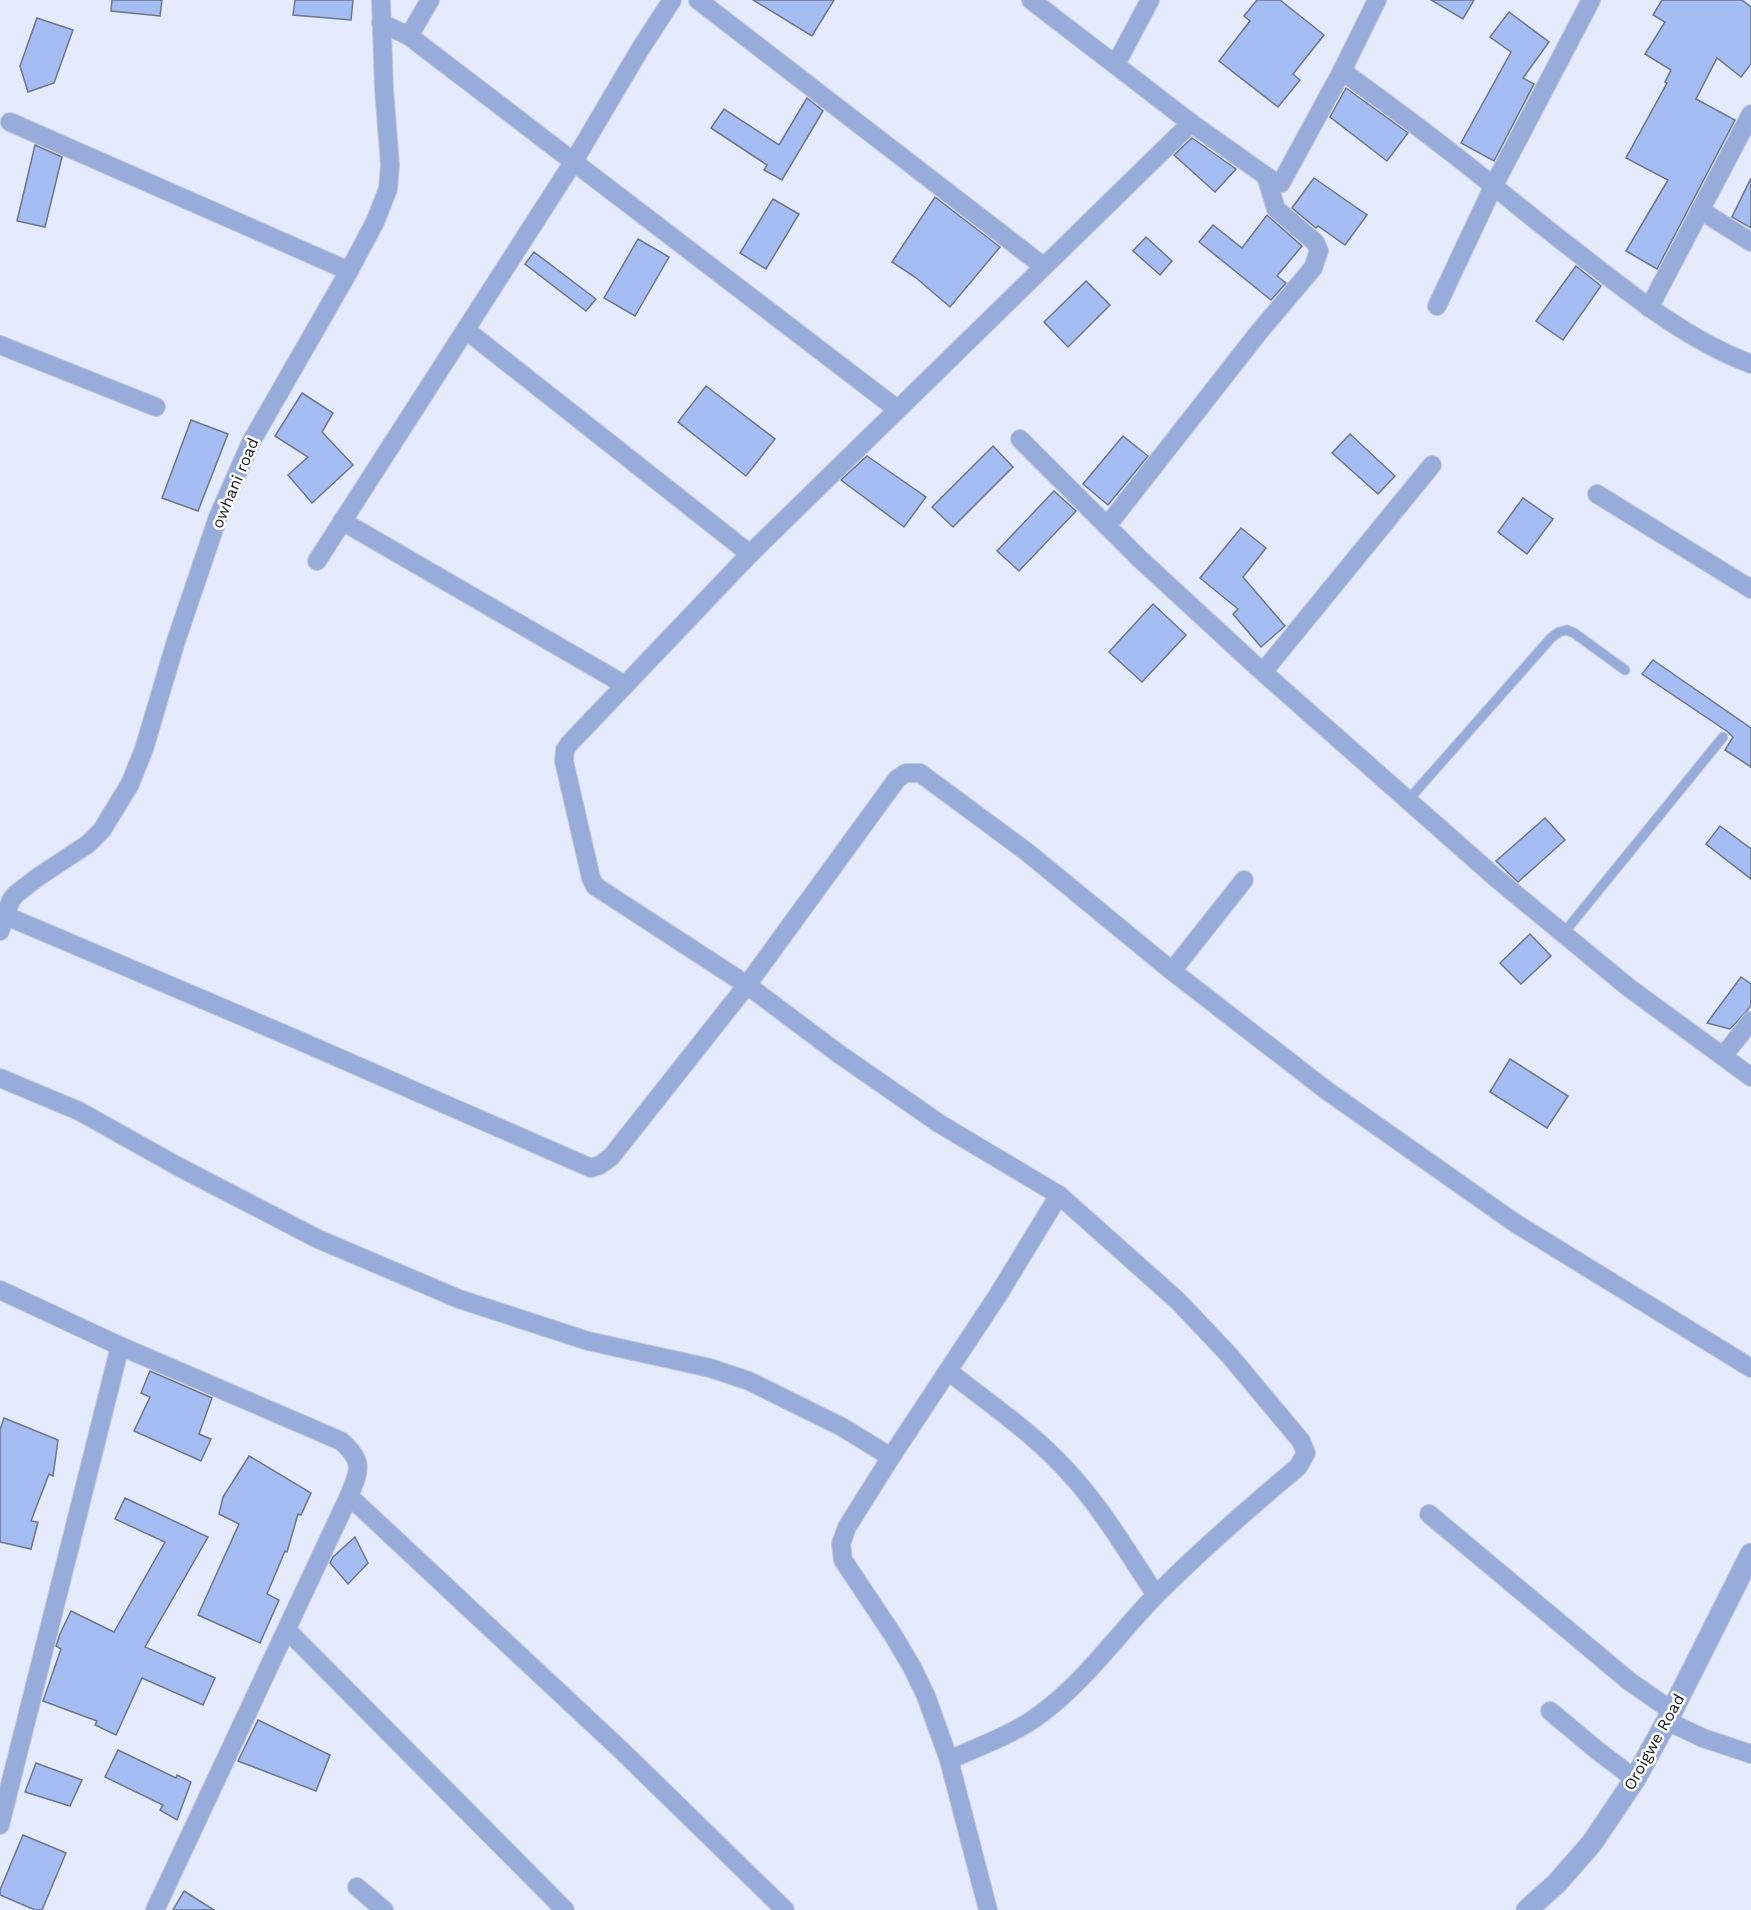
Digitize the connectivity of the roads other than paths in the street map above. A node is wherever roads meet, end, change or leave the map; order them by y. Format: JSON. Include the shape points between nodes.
{"nodes":[{"id":1,"x":381,"y":0,"type":"edge"},
{"id":2,"x":430,"y":0,"type":"edge"},
{"id":3,"x":672,"y":0,"type":"edge"},
{"id":4,"x":698,"y":0,"type":"edge"},
{"id":5,"x":1031,"y":0,"type":"edge"},
{"id":6,"x":1150,"y":0,"type":"edge"},
{"id":7,"x":1377,"y":0,"type":"edge"},
{"id":8,"x":1591,"y":0,"type":"edge"},
{"id":9,"x":381,"y":23,"type":"junction"},
{"id":10,"x":408,"y":36,"type":"junction"},
{"id":11,"x":1116,"y":64,"type":"junction"},
{"id":12,"x":1342,"y":71,"type":"junction"},
{"id":13,"x":1751,"y":114,"type":"edge"},
{"id":14,"x":10,"y":122,"type":"dead end"},
{"id":15,"x":1191,"y":123,"type":"junction"},
{"id":16,"x":574,"y":161,"type":"junction"},
{"id":17,"x":1266,"y":176,"type":"junction"},
{"id":18,"x":1493,"y":187,"type":"junction"},
{"id":19,"x":1700,"y":210,"type":"junction"},
{"id":20,"x":1751,"y":242,"type":"edge"},
{"id":21,"x":1044,"y":266,"type":"junction"},
{"id":22,"x":349,"y":271,"type":"junction"},
{"id":23,"x":1437,"y":306,"type":"dead end"},
{"id":24,"x":1649,"y":308,"type":"junction"},
{"id":25,"x":466,"y":330,"type":"junction"},
{"id":26,"x":0,"y":345,"type":"edge"},
{"id":27,"x":1751,"y":364,"type":"edge"},
{"id":28,"x":156,"y":406,"type":"dead end"},
{"id":29,"x":897,"y":409,"type":"junction"},
{"id":30,"x":1020,"y":439,"type":"dead end"},
{"id":31,"x":1432,"y":465,"type":"dead end"},
{"id":32,"x":1597,"y":494,"type":"dead end"},
{"id":33,"x":342,"y":521,"type":"junction"},
{"id":34,"x":1107,"y":525,"type":"junction"},
{"id":35,"x":750,"y":554,"type":"junction"},
{"id":36,"x":317,"y":561,"type":"dead end"},
{"id":37,"x":1751,"y":589,"type":"edge"},
{"id":38,"x":1624,"y":670,"type":"dead end"},
{"id":39,"x":1263,"y":672,"type":"junction"},
{"id":40,"x":625,"y":685,"type":"junction"},
{"id":41,"x":1723,"y":736,"type":"dead end"},
{"id":42,"x":1408,"y":799,"type":"junction"},
{"id":43,"x":1244,"y":880,"type":"dead end"},
{"id":44,"x":2,"y":923,"type":"edge"},
{"id":45,"x":1563,"y":934,"type":"junction"},
{"id":46,"x":1172,"y":971,"type":"junction"},
{"id":47,"x":747,"y":985,"type":"junction"},
{"id":48,"x":1751,"y":1022,"type":"edge"},
{"id":49,"x":1723,"y":1056,"type":"junction"},
{"id":50,"x":1751,"y":1077,"type":"edge"},
{"id":51,"x":0,"y":1078,"type":"edge"},
{"id":52,"x":1059,"y":1195,"type":"junction"},
{"id":53,"x":0,"y":1290,"type":"edge"},
{"id":54,"x":120,"y":1346,"type":"junction"},
{"id":55,"x":1751,"y":1368,"type":"edge"},
{"id":56,"x":948,"y":1371,"type":"junction"},
{"id":57,"x":891,"y":1457,"type":"junction"},
{"id":58,"x":349,"y":1496,"type":"junction"},
{"id":59,"x":1429,"y":1514,"type":"dead end"},
{"id":60,"x":1751,"y":1554,"type":"edge"},
{"id":61,"x":1156,"y":1595,"type":"junction"},
{"id":62,"x":287,"y":1630,"type":"junction"},
{"id":63,"x":1550,"y":1711,"type":"dead end"},
{"id":64,"x":1670,"y":1716,"type":"junction"},
{"id":65,"x":1751,"y":1754,"type":"edge"},
{"id":66,"x":949,"y":1760,"type":"junction"},
{"id":67,"x":1635,"y":1779,"type":"junction"},
{"id":68,"x":0,"y":1825,"type":"edge"},
{"id":69,"x":357,"y":1887,"type":"dead end"},
{"id":70,"x":155,"y":1910,"type":"edge"},
{"id":71,"x":384,"y":1910,"type":"edge"},
{"id":72,"x":565,"y":1910,"type":"edge"},
{"id":73,"x":785,"y":1910,"type":"edge"},
{"id":74,"x":988,"y":1910,"type":"edge"},
{"id":75,"x":1527,"y":1910,"type":"edge"}],
"edges":[{"from":1,"to":9,"type":"street","name":"owhani road"},
{"from":2,"to":10,"type":"street"},
{"from":3,"to":16,"type":"street"},
{"from":4,"to":21,"type":"street"},
{"from":5,"to":11,"type":"street"},
{"from":6,"to":11,"type":"street"},
{"from":7,"to":12,"type":"street"},
{"from":8,"to":18,"type":"street"},
{"from":9,"to":10,"type":"street"},
{"from":9,"to":22,"type":"street","name":"owhani road","via":[[390,165],[388,189]]},
{"from":10,"to":16,"type":"street"},
{"from":11,"to":15,"type":"street"},
{"from":12,"to":17,"type":"street","via":[[1284,179],[1275,183]]},
{"from":12,"to":18,"type":"street"},
{"from":13,"to":19,"type":"street"},
{"from":14,"to":22,"type":"street"},
{"from":15,"to":17,"type":"street"},
{"from":15,"to":21,"type":"street"},
{"from":16,"to":25,"type":"street"},
{"from":16,"to":29,"type":"street"},
{"from":17,"to":34,"type":"street","via":[[1276,209],[1315,242],[1319,251],[1313,268]]},
{"from":18,"to":23,"type":"street"},
{"from":18,"to":24,"type":"street"},
{"from":19,"to":20,"type":"street"},
{"from":19,"to":24,"type":"street"},
{"from":21,"to":29,"type":"street"},
{"from":22,"to":44,"type":"street","name":"owhani road","via":[[251,442],[218,517],[130,784],[102,830],[16,894]]},
{"from":24,"to":27,"type":"street","via":[[1702,341]]},
{"from":25,"to":33,"type":"street"},
{"from":25,"to":35,"type":"street"},
{"from":26,"to":28,"type":"street"},
{"from":29,"to":35,"type":"street"},
{"from":30,"to":34,"type":"street"},
{"from":31,"to":39,"type":"street"},
{"from":32,"to":37,"type":"street"},
{"from":33,"to":36,"type":"street"},
{"from":33,"to":40,"type":"street"},
{"from":34,"to":39,"type":"street"},
{"from":35,"to":40,"type":"street"},
{"from":38,"to":42,"type":"lane","via":[[1574,633],[1559,632]]},
{"from":39,"to":42,"type":"street"},
{"from":40,"to":47,"type":"street","via":[[565,750],[564,761],[591,878],[600,891]]},
{"from":41,"to":45,"type":"lane"},
{"from":42,"to":45,"type":"street"},
{"from":43,"to":46,"type":"street"},
{"from":44,"to":47,"type":"street","via":[[291,1037],[591,1168],[611,1157]]},
{"from":45,"to":49,"type":"street"},
{"from":46,"to":47,"type":"street","via":[[1027,852],[920,773],[906,773],[897,779]]},
{"from":46,"to":55,"type":"street","via":[[1326,1090],[1515,1223]]},
{"from":47,"to":52,"type":"street","via":[[940,1124]]},
{"from":48,"to":49,"type":"street"},
{"from":49,"to":50,"type":"street"},
{"from":51,"to":57,"type":"street","via":[[79,1111],[329,1244],[459,1299],[588,1341],[710,1368],[749,1381],[842,1427]]},
{"from":52,"to":56,"type":"street"},
{"from":52,"to":61,"type":"street","via":[[1178,1301],[1230,1356],[1301,1441],[1306,1454],[1298,1467]]},
{"from":53,"to":54,"type":"street"},
{"from":54,"to":58,"type":"street","via":[[341,1441],[353,1451],[358,1463],[359,1473]]},
{"from":54,"to":68,"type":"street"},
{"from":56,"to":57,"type":"street"},
{"from":56,"to":61,"type":"street","via":[[1018,1426],[1071,1475]]},
{"from":57,"to":66,"type":"street","via":[[847,1527],[841,1544],[843,1560],[912,1667]]},
{"from":58,"to":62,"type":"street"},
{"from":58,"to":73,"type":"street","via":[[621,1750]]},
{"from":59,"to":64,"type":"street"},
{"from":60,"to":64,"type":"street","name":"Oroigwe Road"},
{"from":61,"to":66,"type":"street","via":[[1081,1678],[1041,1714]]},
{"from":62,"to":70,"type":"street"},
{"from":62,"to":72,"type":"street"},
{"from":63,"to":67,"type":"street"},
{"from":64,"to":65,"type":"street","via":[[1703,1738]]},
{"from":64,"to":67,"type":"street","name":"Oroigwe Road"},
{"from":66,"to":74,"type":"street"},
{"from":67,"to":75,"type":"street","name":"Oroigwe Road","via":[[1592,1843]]},
{"from":69,"to":71,"type":"street"}]}
